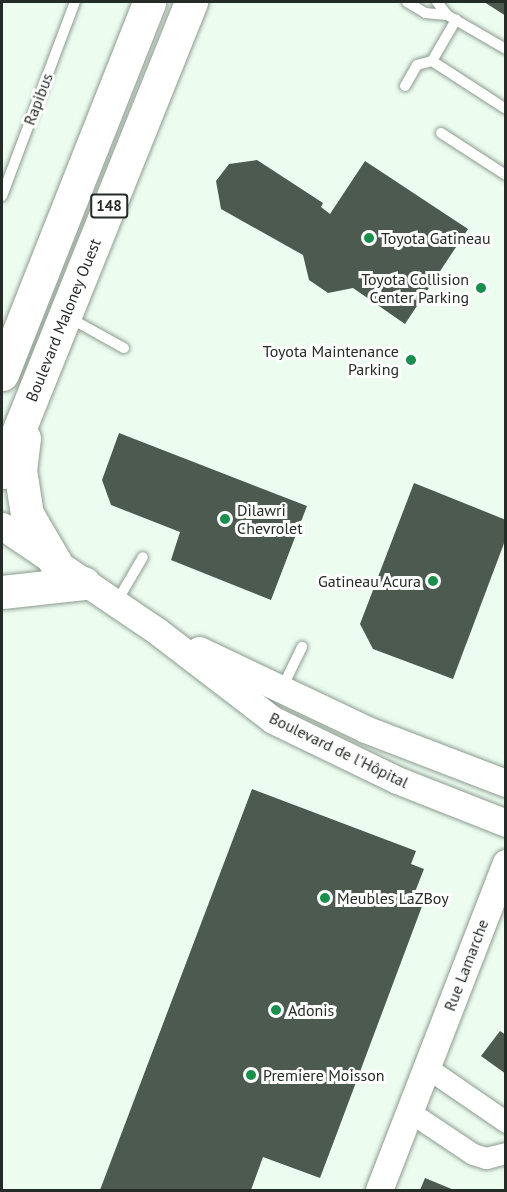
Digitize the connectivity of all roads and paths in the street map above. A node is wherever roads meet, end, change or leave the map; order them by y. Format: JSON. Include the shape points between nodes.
{"nodes":[{"id":1,"x":75,"y":2,"type":"edge"},
{"id":2,"x":149,"y":2,"type":"edge"},
{"id":3,"x":191,"y":2,"type":"edge"},
{"id":4,"x":407,"y":2,"type":"edge"},
{"id":5,"x":437,"y":2,"type":"edge"},
{"id":6,"x":452,"y":17,"type":"junction"},
{"id":7,"x":506,"y":49,"type":"edge"},
{"id":8,"x":432,"y":61,"type":"junction"},
{"id":9,"x":405,"y":86,"type":"dead end"},
{"id":10,"x":506,"y":109,"type":"edge"},
{"id":11,"x":441,"y":133,"type":"dead end"},
{"id":12,"x":506,"y":175,"type":"edge"},
{"id":13,"x":2,"y":196,"type":"edge"},
{"id":14,"x":65,"y":316,"type":"junction"},
{"id":15,"x":124,"y":348,"type":"dead end"},
{"id":16,"x":2,"y":374,"type":"edge"},
{"id":17,"x":27,"y":411,"type":"junction"},
{"id":18,"x":2,"y":472,"type":"edge"},
{"id":19,"x":2,"y":526,"type":"edge"},
{"id":20,"x":143,"y":557,"type":"dead end"},
{"id":21,"x":55,"y":562,"type":"junction"},
{"id":22,"x":84,"y":582,"type":"junction"},
{"id":23,"x":2,"y":592,"type":"edge"},
{"id":24,"x":116,"y":604,"type":"junction"},
{"id":25,"x":157,"y":632,"type":"junction"},
{"id":26,"x":302,"y":647,"type":"dead end"},
{"id":27,"x":282,"y":688,"type":"junction"},
{"id":28,"x":506,"y":783,"type":"edge"},
{"id":29,"x":506,"y":823,"type":"edge"},
{"id":30,"x":506,"y":863,"type":"edge"},
{"id":31,"x":426,"y":1067,"type":"junction"},
{"id":32,"x":410,"y":1112,"type":"junction"},
{"id":33,"x":506,"y":1122,"type":"edge"},
{"id":34,"x":506,"y":1153,"type":"edge"},
{"id":35,"x":379,"y":1191,"type":"edge"}],
"edges":[{"from":1,"to":13,"type":"lane","name":"Rapibus"},
{"from":2,"to":16,"type":"main road","number":"148"},
{"from":3,"to":14,"type":"main road","name":"Boulevard Maloney Ouest","number":"148"},
{"from":4,"to":6,"type":"lane","via":[[425,13]]},
{"from":5,"to":6,"type":"lane"},
{"from":6,"to":7,"type":"lane"},
{"from":6,"to":8,"type":"lane"},
{"from":8,"to":9,"type":"lane","via":[[417,65]]},
{"from":8,"to":10,"type":"lane"},
{"from":11,"to":12,"type":"lane"},
{"from":14,"to":15,"type":"lane"},
{"from":14,"to":17,"type":"main road","name":"Boulevard Maloney Ouest","number":"148"},
{"from":17,"to":18,"type":"main road","name":"Boulevard Maloney Ouest","number":"148"},
{"from":17,"to":21,"type":"main road","via":[[23,495],[34,533]]},
{"from":19,"to":21,"type":"street","name":"Boulevard de l'Hôpital"},
{"from":20,"to":24,"type":"lane"},
{"from":21,"to":22,"type":"street","name":"Boulevard de l'Hôpital"},
{"from":22,"to":23,"type":"main road"},
{"from":22,"to":24,"type":"street","name":"Boulevard de l'Hôpital"},
{"from":24,"to":25,"type":"street","name":"Boulevard de l'Hôpital"},
{"from":25,"to":27,"type":"street","name":"Boulevard de l'Hôpital"},
{"from":25,"to":29,"type":"street","name":"Boulevard de l'Hôpital","via":[[273,720],[377,772]]},
{"from":26,"to":27,"type":"lane"},
{"from":27,"to":28,"type":"street","name":"Boulevard de l'Hôpital","via":[[365,729]]},
{"from":30,"to":31,"type":"street","name":"Rue Lamarche"},
{"from":31,"to":32,"type":"street","name":"Rue Lamarche"},
{"from":31,"to":33,"type":"street"},
{"from":32,"to":34,"type":"street","via":[[473,1154],[486,1158]]},
{"from":32,"to":35,"type":"street","name":"Rue Lamarche"}]}
